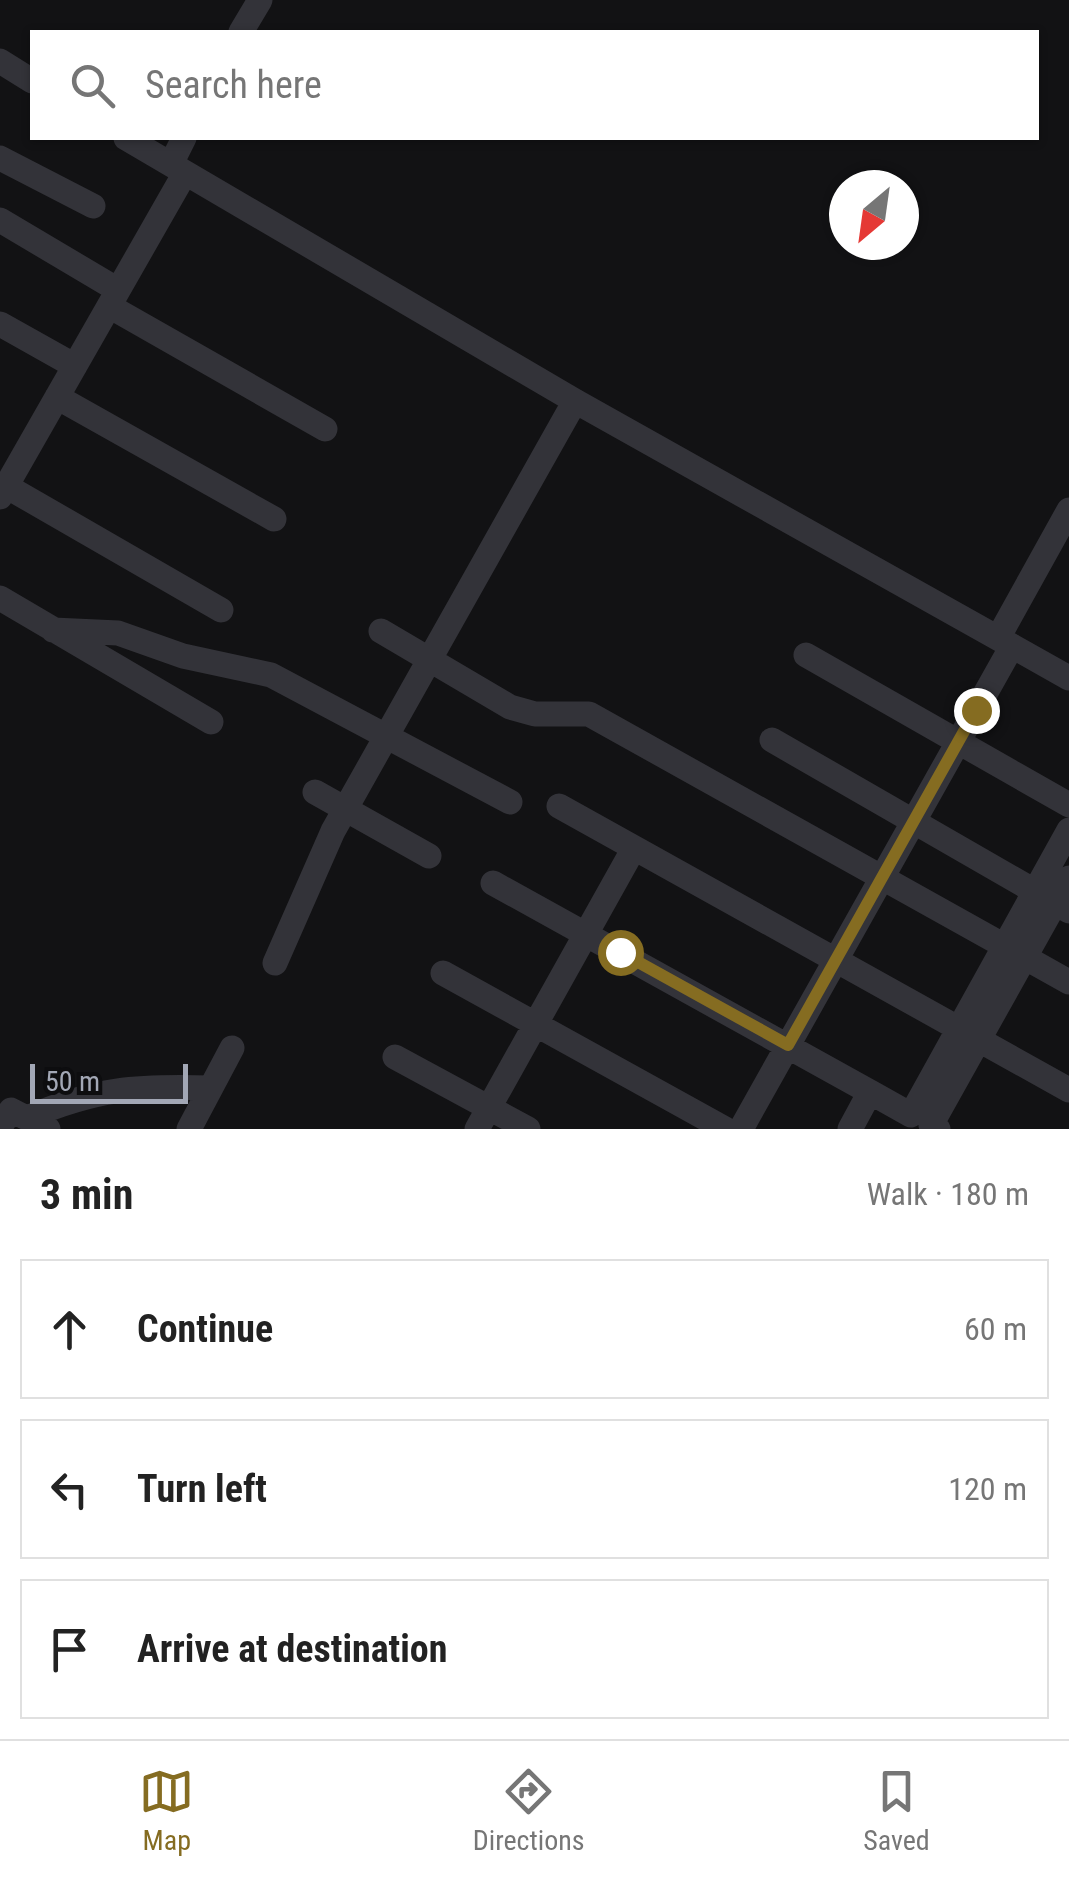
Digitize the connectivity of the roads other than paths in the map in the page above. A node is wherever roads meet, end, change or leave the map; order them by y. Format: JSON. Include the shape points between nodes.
{"nodes":[{"id":1,"x":260,"y":0,"type":"edge"},
{"id":2,"x":242,"y":30,"type":"edge"},
{"id":3,"x":0,"y":61,"type":"edge"},
{"id":4,"x":30,"y":80,"type":"edge"},
{"id":5,"x":129,"y":140,"type":"edge"},
{"id":6,"x":184,"y":140,"type":"edge"},
{"id":7,"x":0,"y":158,"type":"edge"},
{"id":8,"x":178,"y":168,"type":"junction"},
{"id":9,"x":93,"y":206,"type":"dead end"},
{"id":10,"x":0,"y":220,"type":"edge"},
{"id":11,"x":114,"y":298,"type":"junction"},
{"id":12,"x":0,"y":324,"type":"edge"},
{"id":13,"x":75,"y":366,"type":"junction"},
{"id":14,"x":57,"y":397,"type":"junction"},
{"id":15,"x":575,"y":401,"type":"junction"},
{"id":16,"x":325,"y":429,"type":"dead end"},
{"id":17,"x":3,"y":491,"type":"edge"},
{"id":18,"x":1069,"y":510,"type":"edge"},
{"id":19,"x":274,"y":519,"type":"dead end"},
{"id":20,"x":0,"y":598,"type":"edge"},
{"id":21,"x":221,"y":610,"type":"dead end"},
{"id":22,"x":53,"y":630,"type":"junction"},
{"id":23,"x":381,"y":632,"type":"dead end"},
{"id":24,"x":1005,"y":642,"type":"junction"},
{"id":25,"x":806,"y":655,"type":"dead end"},
{"id":26,"x":429,"y":660,"type":"junction"},
{"id":27,"x":1069,"y":678,"type":"edge"},
{"id":28,"x":211,"y":722,"type":"dead end"},
{"id":29,"x":387,"y":736,"type":"junction"},
{"id":30,"x":772,"y":740,"type":"dead end"},
{"id":31,"x":958,"y":742,"type":"junction"},
{"id":32,"x":315,"y":792,"type":"dead end"},
{"id":33,"x":510,"y":802,"type":"dead end"},
{"id":34,"x":1069,"y":805,"type":"edge"},
{"id":35,"x":559,"y":806,"type":"dead end"},
{"id":36,"x":346,"y":809,"type":"junction"},
{"id":37,"x":913,"y":822,"type":"junction"},
{"id":38,"x":1069,"y":830,"type":"edge"},
{"id":39,"x":634,"y":848,"type":"junction"},
{"id":40,"x":429,"y":856,"type":"dead end"},
{"id":41,"x":881,"y":878,"type":"junction"},
{"id":42,"x":1069,"y":878,"type":"edge"},
{"id":43,"x":493,"y":884,"type":"dead end"},
{"id":44,"x":1053,"y":902,"type":"edge"},
{"id":45,"x":586,"y":934,"type":"junction"},
{"id":46,"x":1014,"y":952,"type":"junction"},
{"id":47,"x":836,"y":960,"type":"junction"},
{"id":48,"x":275,"y":963,"type":"dead end"},
{"id":49,"x":443,"y":973,"type":"dead end"},
{"id":50,"x":1069,"y":982,"type":"edge"},
{"id":51,"x":535,"y":1025,"type":"junction"},
{"id":52,"x":969,"y":1034,"type":"junction"},
{"id":53,"x":788,"y":1045,"type":"junction"},
{"id":54,"x":232,"y":1048,"type":"dead end"},
{"id":55,"x":395,"y":1057,"type":"dead end"},
{"id":56,"x":210,"y":1088,"type":"junction"},
{"id":57,"x":1069,"y":1090,"type":"edge"},
{"id":58,"x":870,"y":1092,"type":"junction"},
{"id":59,"x":483,"y":1119,"type":"edge"},
{"id":60,"x":38,"y":1123,"type":"edge"},
{"id":61,"x":0,"y":1127,"type":"edge"},
{"id":62,"x":189,"y":1129,"type":"edge"},
{"id":63,"x":528,"y":1129,"type":"edge"},
{"id":64,"x":725,"y":1129,"type":"edge"},
{"id":65,"x":741,"y":1129,"type":"edge"},
{"id":66,"x":850,"y":1129,"type":"edge"},
{"id":67,"x":938,"y":1129,"type":"edge"}],
"edges":[{"from":1,"to":2,"type":"street"},
{"from":3,"to":4,"type":"street"},
{"from":5,"to":8,"type":"street"},
{"from":6,"to":8,"type":"street"},
{"from":7,"to":9,"type":"street"},
{"from":8,"to":11,"type":"street"},
{"from":8,"to":15,"type":"street"},
{"from":10,"to":11,"type":"street"},
{"from":11,"to":13,"type":"street"},
{"from":11,"to":16,"type":"street"},
{"from":12,"to":13,"type":"street"},
{"from":13,"to":14,"type":"street"},
{"from":14,"to":17,"type":"street"},
{"from":14,"to":19,"type":"street"},
{"from":15,"to":24,"type":"street"},
{"from":15,"to":26,"type":"street"},
{"from":17,"to":21,"type":"street"},
{"from":18,"to":24,"type":"street"},
{"from":20,"to":22,"type":"street"},
{"from":22,"to":28,"type":"street"},
{"from":22,"to":29,"type":"street","via":[[118,633],[183,656],[271,674]]},
{"from":23,"to":26,"type":"street"},
{"from":24,"to":27,"type":"street"},
{"from":24,"to":31,"type":"street"},
{"from":25,"to":31,"type":"street"},
{"from":26,"to":29,"type":"street"},
{"from":26,"to":41,"type":"street","via":[[510,707],[589,714]]},
{"from":29,"to":33,"type":"street"},
{"from":29,"to":36,"type":"street"},
{"from":30,"to":37,"type":"street"},
{"from":31,"to":34,"type":"street"},
{"from":31,"to":37,"type":"street"},
{"from":32,"to":36,"type":"street"},
{"from":35,"to":39,"type":"street"},
{"from":36,"to":40,"type":"street"},
{"from":36,"to":48,"type":"street"},
{"from":37,"to":41,"type":"street"},
{"from":37,"to":44,"type":"street"},
{"from":38,"to":44,"type":"street"},
{"from":39,"to":45,"type":"street"},
{"from":39,"to":47,"type":"street"},
{"from":41,"to":46,"type":"street"},
{"from":41,"to":47,"type":"street"},
{"from":42,"to":44,"type":"street"},
{"from":43,"to":45,"type":"street"},
{"from":44,"to":46,"type":"street"},
{"from":45,"to":51,"type":"street"},
{"from":45,"to":53,"type":"street"},
{"from":46,"to":50,"type":"street"},
{"from":46,"to":52,"type":"street"},
{"from":47,"to":52,"type":"street"},
{"from":47,"to":53,"type":"street"},
{"from":49,"to":51,"type":"street"},
{"from":51,"to":59,"type":"street"},
{"from":51,"to":64,"type":"street"},
{"from":52,"to":57,"type":"street"},
{"from":52,"to":58,"type":"street","via":[[911,1115]]},
{"from":52,"to":67,"type":"street","via":[[932,1125]]},
{"from":53,"to":58,"type":"street"},
{"from":53,"to":65,"type":"street"},
{"from":54,"to":56,"type":"street"},
{"from":55,"to":59,"type":"street"},
{"from":56,"to":60,"type":"street","via":[[128,1086],[65,1101]]},
{"from":56,"to":62,"type":"street"},
{"from":58,"to":66,"type":"street"},
{"from":59,"to":63,"type":"street"},
{"from":60,"to":61,"type":"street","via":[[12,1110]]}]}
